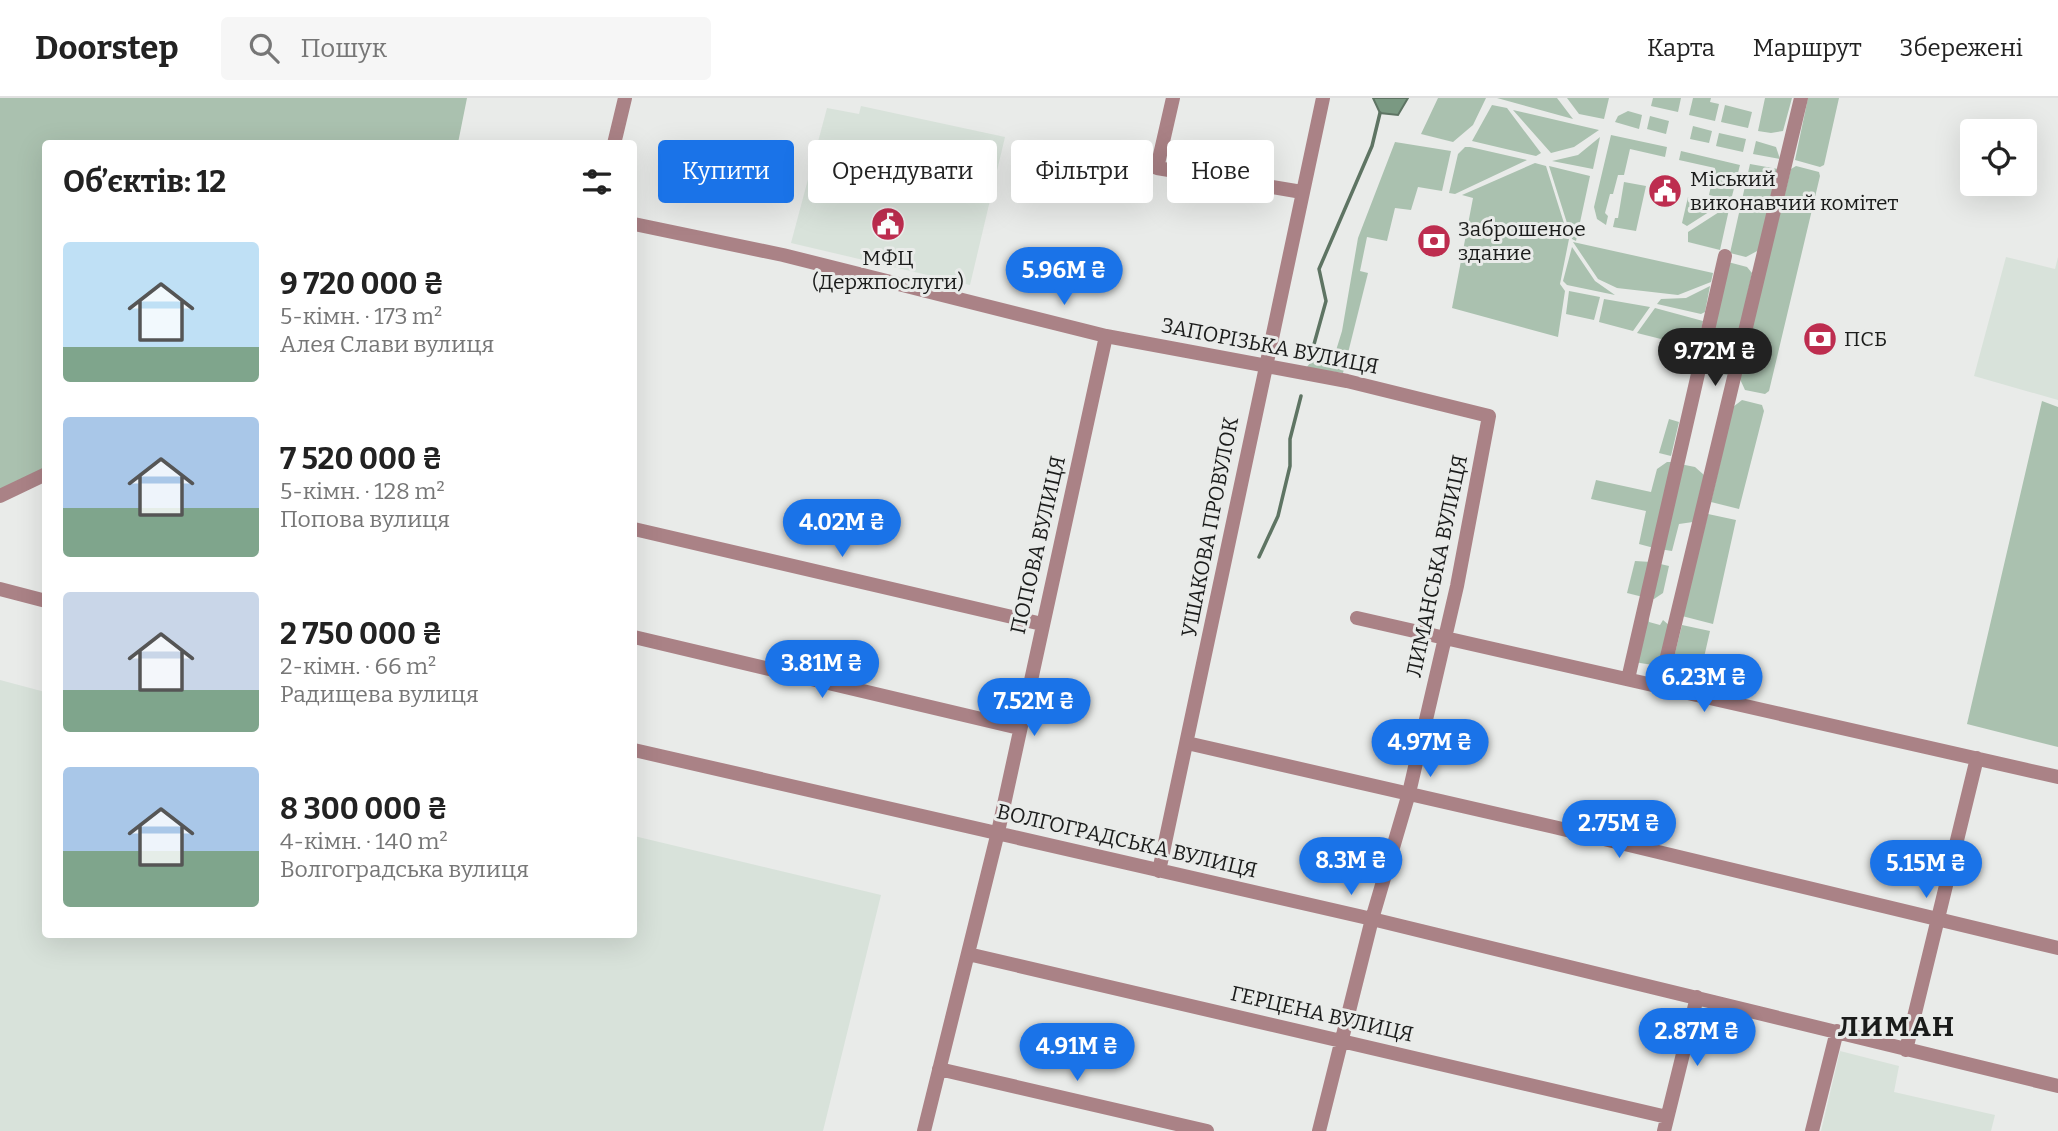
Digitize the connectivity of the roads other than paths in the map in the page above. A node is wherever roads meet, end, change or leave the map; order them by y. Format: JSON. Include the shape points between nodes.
{"nodes":[{"id":1,"x":625,"y":98,"type":"edge"},
{"id":2,"x":1173,"y":98,"type":"edge"},
{"id":3,"x":1323,"y":98,"type":"edge"},
{"id":4,"x":1801,"y":98,"type":"edge"},
{"id":5,"x":615,"y":140,"type":"edge"},
{"id":6,"x":1302,"y":192,"type":"junction"},
{"id":7,"x":637,"y":225,"type":"edge"},
{"id":8,"x":1725,"y":256,"type":"dead end"},
{"id":9,"x":1106,"y":336,"type":"junction"},
{"id":10,"x":1264,"y":366,"type":"junction"},
{"id":11,"x":1489,"y":416,"type":"joint"},
{"id":12,"x":42,"y":476,"type":"edge"},
{"id":13,"x":0,"y":496,"type":"edge"},
{"id":14,"x":637,"y":530,"type":"edge"},
{"id":15,"x":0,"y":589,"type":"edge"},
{"id":16,"x":42,"y":599,"type":"edge"},
{"id":17,"x":1357,"y":618,"type":"dead end"},
{"id":18,"x":1042,"y":624,"type":"junction"},
{"id":19,"x":1445,"y":637,"type":"junction"},
{"id":20,"x":637,"y":638,"type":"edge"},
{"id":21,"x":1628,"y":679,"type":"junction"},
{"id":22,"x":1660,"y":686,"type":"junction"},
{"id":23,"x":1018,"y":728,"type":"junction"},
{"id":24,"x":1187,"y":743,"type":"junction"},
{"id":25,"x":637,"y":751,"type":"edge"},
{"id":26,"x":1977,"y":758,"type":"junction"},
{"id":27,"x":2058,"y":777,"type":"edge"},
{"id":28,"x":1409,"y":793,"type":"junction"},
{"id":29,"x":998,"y":832,"type":"junction"},
{"id":30,"x":1159,"y":871,"type":"junction"},
{"id":31,"x":1373,"y":919,"type":"junction"},
{"id":32,"x":1939,"y":919,"type":"junction"},
{"id":33,"x":2058,"y":948,"type":"edge"},
{"id":34,"x":968,"y":954,"type":"junction"},
{"id":35,"x":1697,"y":997,"type":"junction"},
{"id":36,"x":1837,"y":1031,"type":"junction"},
{"id":37,"x":1341,"y":1040,"type":"junction"},
{"id":38,"x":1906,"y":1049,"type":"junction"},
{"id":39,"x":939,"y":1069,"type":"junction"},
{"id":40,"x":2058,"y":1086,"type":"edge"},
{"id":41,"x":1666,"y":1124,"type":"edge"},
{"id":42,"x":924,"y":1131,"type":"edge"},
{"id":43,"x":1207,"y":1131,"type":"edge"},
{"id":44,"x":1320,"y":1131,"type":"edge"},
{"id":45,"x":1812,"y":1131,"type":"edge"}],
"edges":[{"from":1,"to":5,"type":"street"},
{"from":2,"to":6,"type":"street","via":[[1157,168]]},
{"from":3,"to":6,"type":"street","name":"УШАКОВА ПРОВУЛОК"},
{"from":4,"to":22,"type":"street"},
{"from":6,"to":10,"type":"street","name":"УШАКОВА ПРОВУЛОК"},
{"from":7,"to":9,"type":"street","name":"ЗАПОРІЗЬКА ВУЛИЦЯ","via":[[783,255]]},
{"from":8,"to":21,"type":"street"},
{"from":9,"to":10,"type":"street","name":"ЗАПОРІЗЬКА ВУЛИЦЯ"},
{"from":9,"to":18,"type":"street","name":"ПОПОВА ВУЛИЦЯ"},
{"from":10,"to":11,"type":"street","name":"ЗАПОРІЗЬКА ВУЛИЦЯ"},
{"from":10,"to":24,"type":"street","name":"УШАКОВА ПРОВУЛОК"},
{"from":11,"to":19,"type":"street","name":"ЛИМАНСЬКА ВУЛИЦЯ"},
{"from":12,"to":13,"type":"street"},
{"from":14,"to":18,"type":"street"},
{"from":15,"to":16,"type":"street"},
{"from":17,"to":19,"type":"street"},
{"from":18,"to":23,"type":"street","name":"ПОПОВА ВУЛИЦЯ"},
{"from":19,"to":21,"type":"street"},
{"from":19,"to":28,"type":"street","name":"ЛИМАНСЬКА ВУЛИЦЯ"},
{"from":20,"to":23,"type":"street"},
{"from":21,"to":22,"type":"street"},
{"from":22,"to":26,"type":"street"},
{"from":23,"to":29,"type":"street","name":"ПОПОВА ВУЛИЦЯ"},
{"from":24,"to":28,"type":"street"},
{"from":24,"to":30,"type":"street","name":"УШАКОВА ПРОВУЛОК"},
{"from":25,"to":29,"type":"street","name":"ВОЛГОГРАДСЬКА ВУЛИЦЯ"},
{"from":26,"to":27,"type":"street"},
{"from":26,"to":32,"type":"street"},
{"from":28,"to":31,"type":"street","name":"ЛИМАНСЬКА ВУЛИЦЯ"},
{"from":28,"to":32,"type":"street"},
{"from":29,"to":30,"type":"street","name":"ВОЛГОГРАДСЬКА ВУЛИЦЯ"},
{"from":29,"to":34,"type":"street","name":"ПОПОВА ВУЛИЦЯ"},
{"from":30,"to":31,"type":"street","name":"ВОЛГОГРАДСЬКА ВУЛИЦЯ"},
{"from":31,"to":35,"type":"street","name":"ВОЛГОГРАДСЬКА ВУЛИЦЯ"},
{"from":31,"to":37,"type":"street","name":"ЛИМАНСЬКА ВУЛИЦЯ"},
{"from":32,"to":33,"type":"street"},
{"from":32,"to":38,"type":"street"},
{"from":34,"to":37,"type":"street","name":"ГЕРЦЕНА ВУЛИЦЯ"},
{"from":34,"to":39,"type":"street","name":"ПОПОВА ВУЛИЦЯ"},
{"from":35,"to":36,"type":"street","name":"ВОЛГОГРАДСЬКА ВУЛИЦЯ"},
{"from":35,"to":41,"type":"street"},
{"from":36,"to":38,"type":"street","name":"ВОЛГОГРАДСЬКА ВУЛИЦЯ"},
{"from":36,"to":45,"type":"street"},
{"from":37,"to":41,"type":"street","name":"ГЕРЦЕНА ВУЛИЦЯ"},
{"from":37,"to":44,"type":"street","name":"ЛИМАНСЬКА ВУЛИЦЯ"},
{"from":38,"to":40,"type":"street","name":"ВОЛГОГРАДСЬКА ВУЛИЦЯ"},
{"from":39,"to":42,"type":"street","name":"ПОПОВА ВУЛИЦЯ"},
{"from":39,"to":43,"type":"street"}]}
